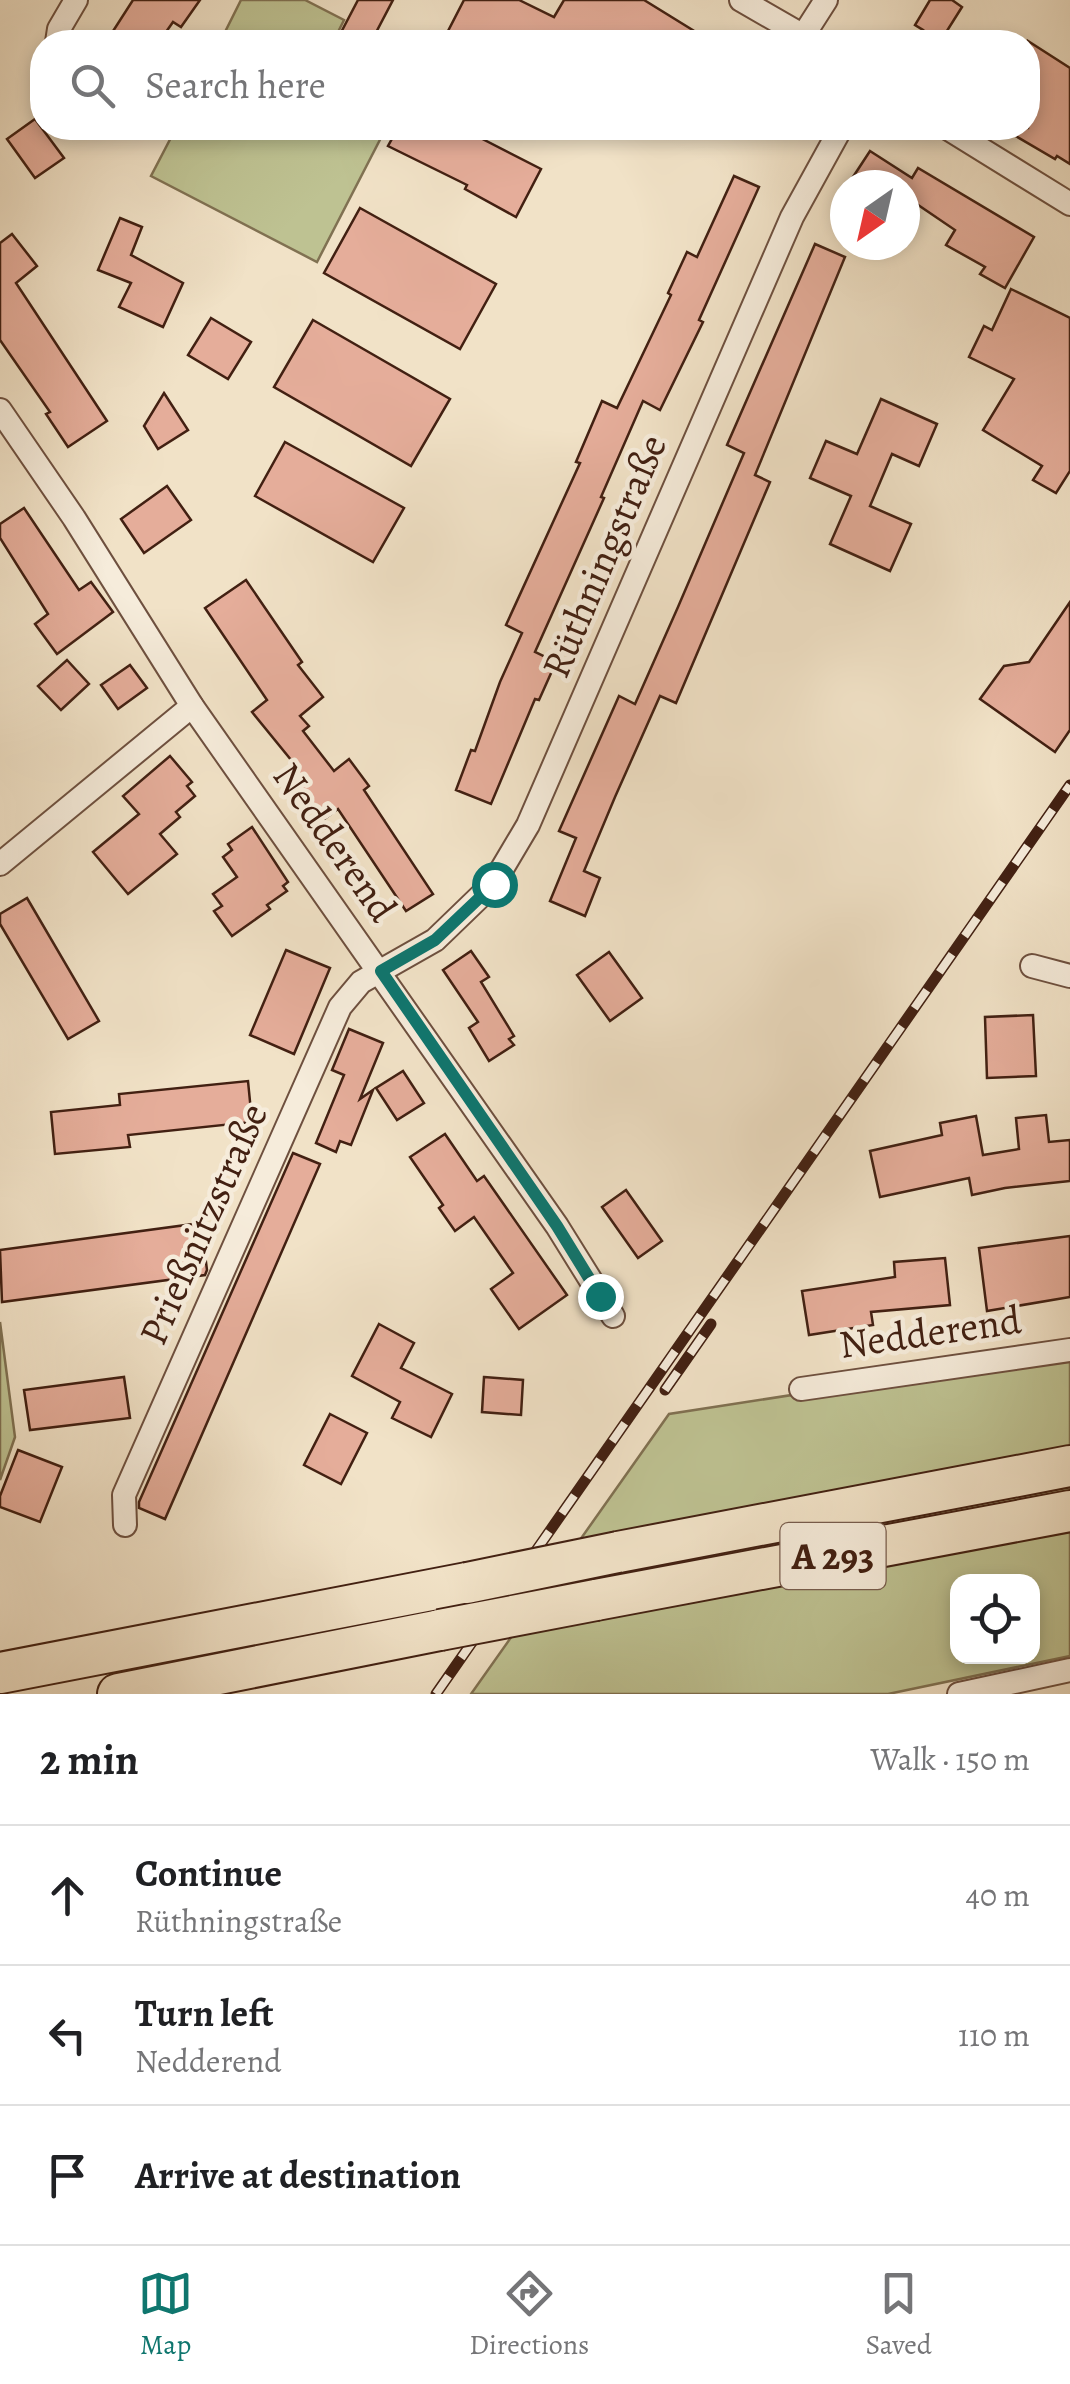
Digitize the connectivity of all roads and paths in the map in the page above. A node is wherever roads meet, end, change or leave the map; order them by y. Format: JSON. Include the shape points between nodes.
{"nodes":[{"id":1,"x":76,"y":0,"type":"edge"},
{"id":2,"x":741,"y":0,"type":"edge"},
{"id":3,"x":826,"y":0,"type":"edge"},
{"id":4,"x":59,"y":30,"type":"edge"},
{"id":5,"x":793,"y":30,"type":"edge"},
{"id":6,"x":812,"y":30,"type":"edge"},
{"id":7,"x":835,"y":140,"type":"edge"},
{"id":8,"x":966,"y":140,"type":"edge"},
{"id":9,"x":1070,"y":204,"type":"edge"},
{"id":10,"x":0,"y":410,"type":"edge"},
{"id":11,"x":192,"y":706,"type":"junction"},
{"id":12,"x":0,"y":864,"type":"edge"},
{"id":13,"x":1032,"y":966,"type":"dead end"},
{"id":14,"x":381,"y":971,"type":"junction"},
{"id":15,"x":1070,"y":976,"type":"edge"},
{"id":16,"x":612,"y":1316,"type":"dead end"},
{"id":17,"x":1070,"y":1350,"type":"edge"},
{"id":18,"x":802,"y":1389,"type":"dead end"},
{"id":19,"x":1070,"y":1466,"type":"edge"},
{"id":20,"x":1070,"y":1511,"type":"edge"},
{"id":21,"x":125,"y":1525,"type":"dead end"},
{"id":22,"x":0,"y":1652,"type":"edge"},
{"id":23,"x":57,"y":1662,"type":"junction"},
{"id":24,"x":1070,"y":1670,"type":"edge"},
{"id":25,"x":0,"y":1673,"type":"edge"},
{"id":26,"x":118,"y":1694,"type":"edge"},
{"id":27,"x":959,"y":1694,"type":"edge"}],
"edges":[{"from":1,"to":4,"type":"street"},
{"from":2,"to":5,"type":"street"},
{"from":3,"to":6,"type":"street"},
{"from":7,"to":14,"type":"street","name":"Rüthningstraße","via":[[792,217],[528,825],[494,884],[435,940]]},
{"from":8,"to":9,"type":"street"},
{"from":10,"to":11,"type":"street","name":"Nedderend"},
{"from":11,"to":12,"type":"street"},
{"from":11,"to":14,"type":"street","name":"Nedderend"},
{"from":13,"to":15,"type":"street"},
{"from":14,"to":16,"type":"street","name":"Nedderend"},
{"from":14,"to":21,"type":"street","name":"Prießnitzstraße","via":[[340,1007],[124,1496]]},
{"from":17,"to":18,"type":"street","name":"Nedderend"},
{"from":19,"to":23,"type":"highway","number":"A 293","bridge":true},
{"from":20,"to":26,"type":"highway","number":"A 293","bridge":true},
{"from":22,"to":23,"type":"highway"},
{"from":23,"to":25,"type":"highway","number":"A 293"},
{"from":24,"to":27,"type":"street"}]}
